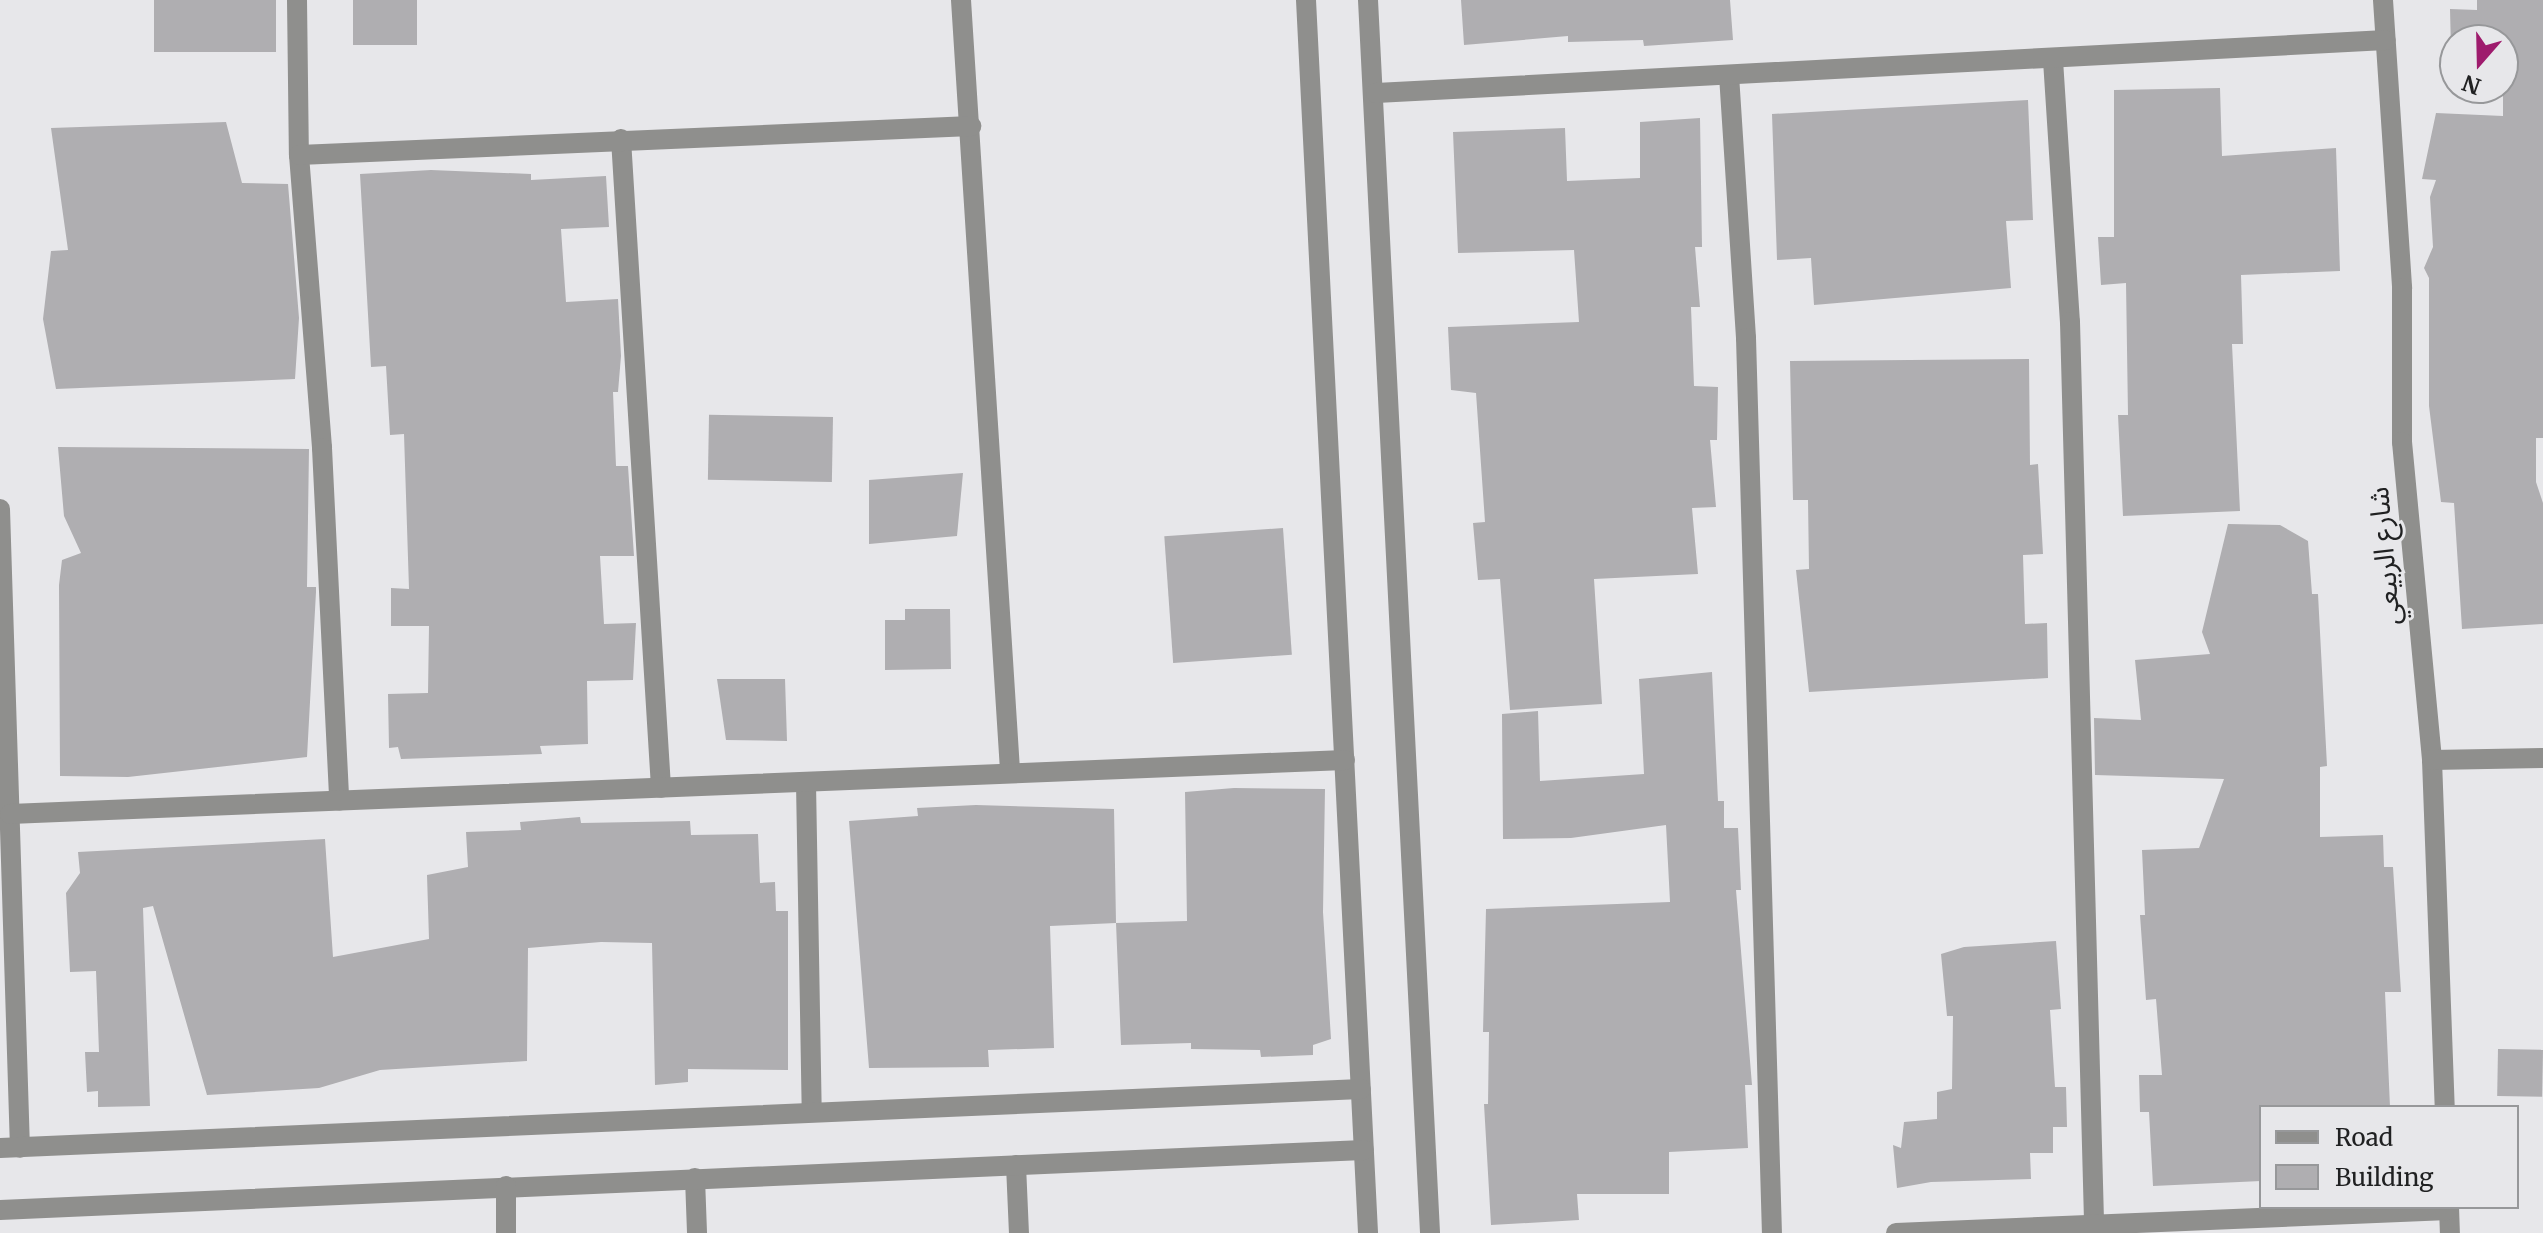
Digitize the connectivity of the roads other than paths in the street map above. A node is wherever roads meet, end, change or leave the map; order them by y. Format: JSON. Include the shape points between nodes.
{"nodes":[{"id":1,"x":297,"y":0,"type":"edge"},
{"id":2,"x":961,"y":0,"type":"edge"},
{"id":3,"x":1306,"y":0,"type":"edge"},
{"id":4,"x":1368,"y":0,"type":"edge"},
{"id":5,"x":2383,"y":0,"type":"edge"},
{"id":6,"x":2386,"y":40,"type":"junction"},
{"id":7,"x":2053,"y":60,"type":"junction"},
{"id":8,"x":1729,"y":75,"type":"junction"},
{"id":9,"x":1376,"y":93,"type":"junction"},
{"id":10,"x":971,"y":126,"type":"junction"},
{"id":11,"x":621,"y":139,"type":"junction"},
{"id":12,"x":299,"y":155,"type":"junction"},
{"id":13,"x":0,"y":509,"type":"edge"},
{"id":14,"x":2543,"y":758,"type":"edge"},
{"id":15,"x":1345,"y":760,"type":"junction"},
{"id":16,"x":2432,"y":760,"type":"junction"},
{"id":17,"x":1010,"y":771,"type":"junction"},
{"id":18,"x":806,"y":783,"type":"junction"},
{"id":19,"x":661,"y":788,"type":"junction"},
{"id":20,"x":339,"y":801,"type":"junction"},
{"id":21,"x":10,"y":814,"type":"junction"},
{"id":22,"x":1361,"y":1089,"type":"junction"},
{"id":23,"x":2445,"y":1105,"type":"edge"},
{"id":24,"x":812,"y":1111,"type":"junction"},
{"id":25,"x":10,"y":1148,"type":"edge"},
{"id":26,"x":1364,"y":1150,"type":"junction"},
{"id":27,"x":1016,"y":1165,"type":"junction"},
{"id":28,"x":695,"y":1178,"type":"junction"},
{"id":29,"x":506,"y":1186,"type":"junction"},
{"id":30,"x":2449,"y":1209,"type":"edge"},
{"id":31,"x":0,"y":1210,"type":"edge"},
{"id":32,"x":2094,"y":1223,"type":"junction"},
{"id":33,"x":506,"y":1233,"type":"edge"},
{"id":34,"x":697,"y":1233,"type":"edge"},
{"id":35,"x":1019,"y":1233,"type":"edge"},
{"id":36,"x":1368,"y":1233,"type":"edge"},
{"id":37,"x":1430,"y":1233,"type":"edge"},
{"id":38,"x":1772,"y":1233,"type":"edge"},
{"id":39,"x":1896,"y":1233,"type":"edge"},
{"id":40,"x":2450,"y":1233,"type":"edge"}],
"edges":[{"from":1,"to":12,"type":"street"},
{"from":2,"to":10,"type":"street"},
{"from":3,"to":15,"type":"street"},
{"from":4,"to":9,"type":"street"},
{"from":5,"to":6,"type":"street","name":"شارع الربيعي"},
{"from":6,"to":7,"type":"street"},
{"from":6,"to":16,"type":"street","name":"شارع الربيعي","via":[[2402,288],[2402,442]]},
{"from":7,"to":8,"type":"street"},
{"from":7,"to":32,"type":"street","via":[[2070,322]]},
{"from":8,"to":9,"type":"street"},
{"from":8,"to":38,"type":"street","via":[[1746,354]]},
{"from":9,"to":37,"type":"street"},
{"from":10,"to":11,"type":"street"},
{"from":10,"to":17,"type":"street"},
{"from":11,"to":12,"type":"street"},
{"from":11,"to":19,"type":"street"},
{"from":12,"to":20,"type":"street","via":[[322,448]]},
{"from":13,"to":21,"type":"street"},
{"from":14,"to":16,"type":"street"},
{"from":15,"to":17,"type":"street"},
{"from":15,"to":22,"type":"street"},
{"from":16,"to":23,"type":"street","name":"شارع الربيعي"},
{"from":17,"to":18,"type":"street"},
{"from":18,"to":19,"type":"street"},
{"from":18,"to":24,"type":"street"},
{"from":19,"to":20,"type":"street"},
{"from":20,"to":21,"type":"street"},
{"from":21,"to":25,"type":"street"},
{"from":22,"to":24,"type":"street"},
{"from":22,"to":26,"type":"street"},
{"from":24,"to":25,"type":"street"},
{"from":26,"to":27,"type":"street"},
{"from":26,"to":36,"type":"street"},
{"from":27,"to":28,"type":"street"},
{"from":27,"to":35,"type":"street"},
{"from":28,"to":29,"type":"street"},
{"from":28,"to":34,"type":"street"},
{"from":29,"to":31,"type":"street"},
{"from":29,"to":33,"type":"street"},
{"from":30,"to":32,"type":"street"},
{"from":30,"to":40,"type":"street"},
{"from":32,"to":39,"type":"street"}]}
